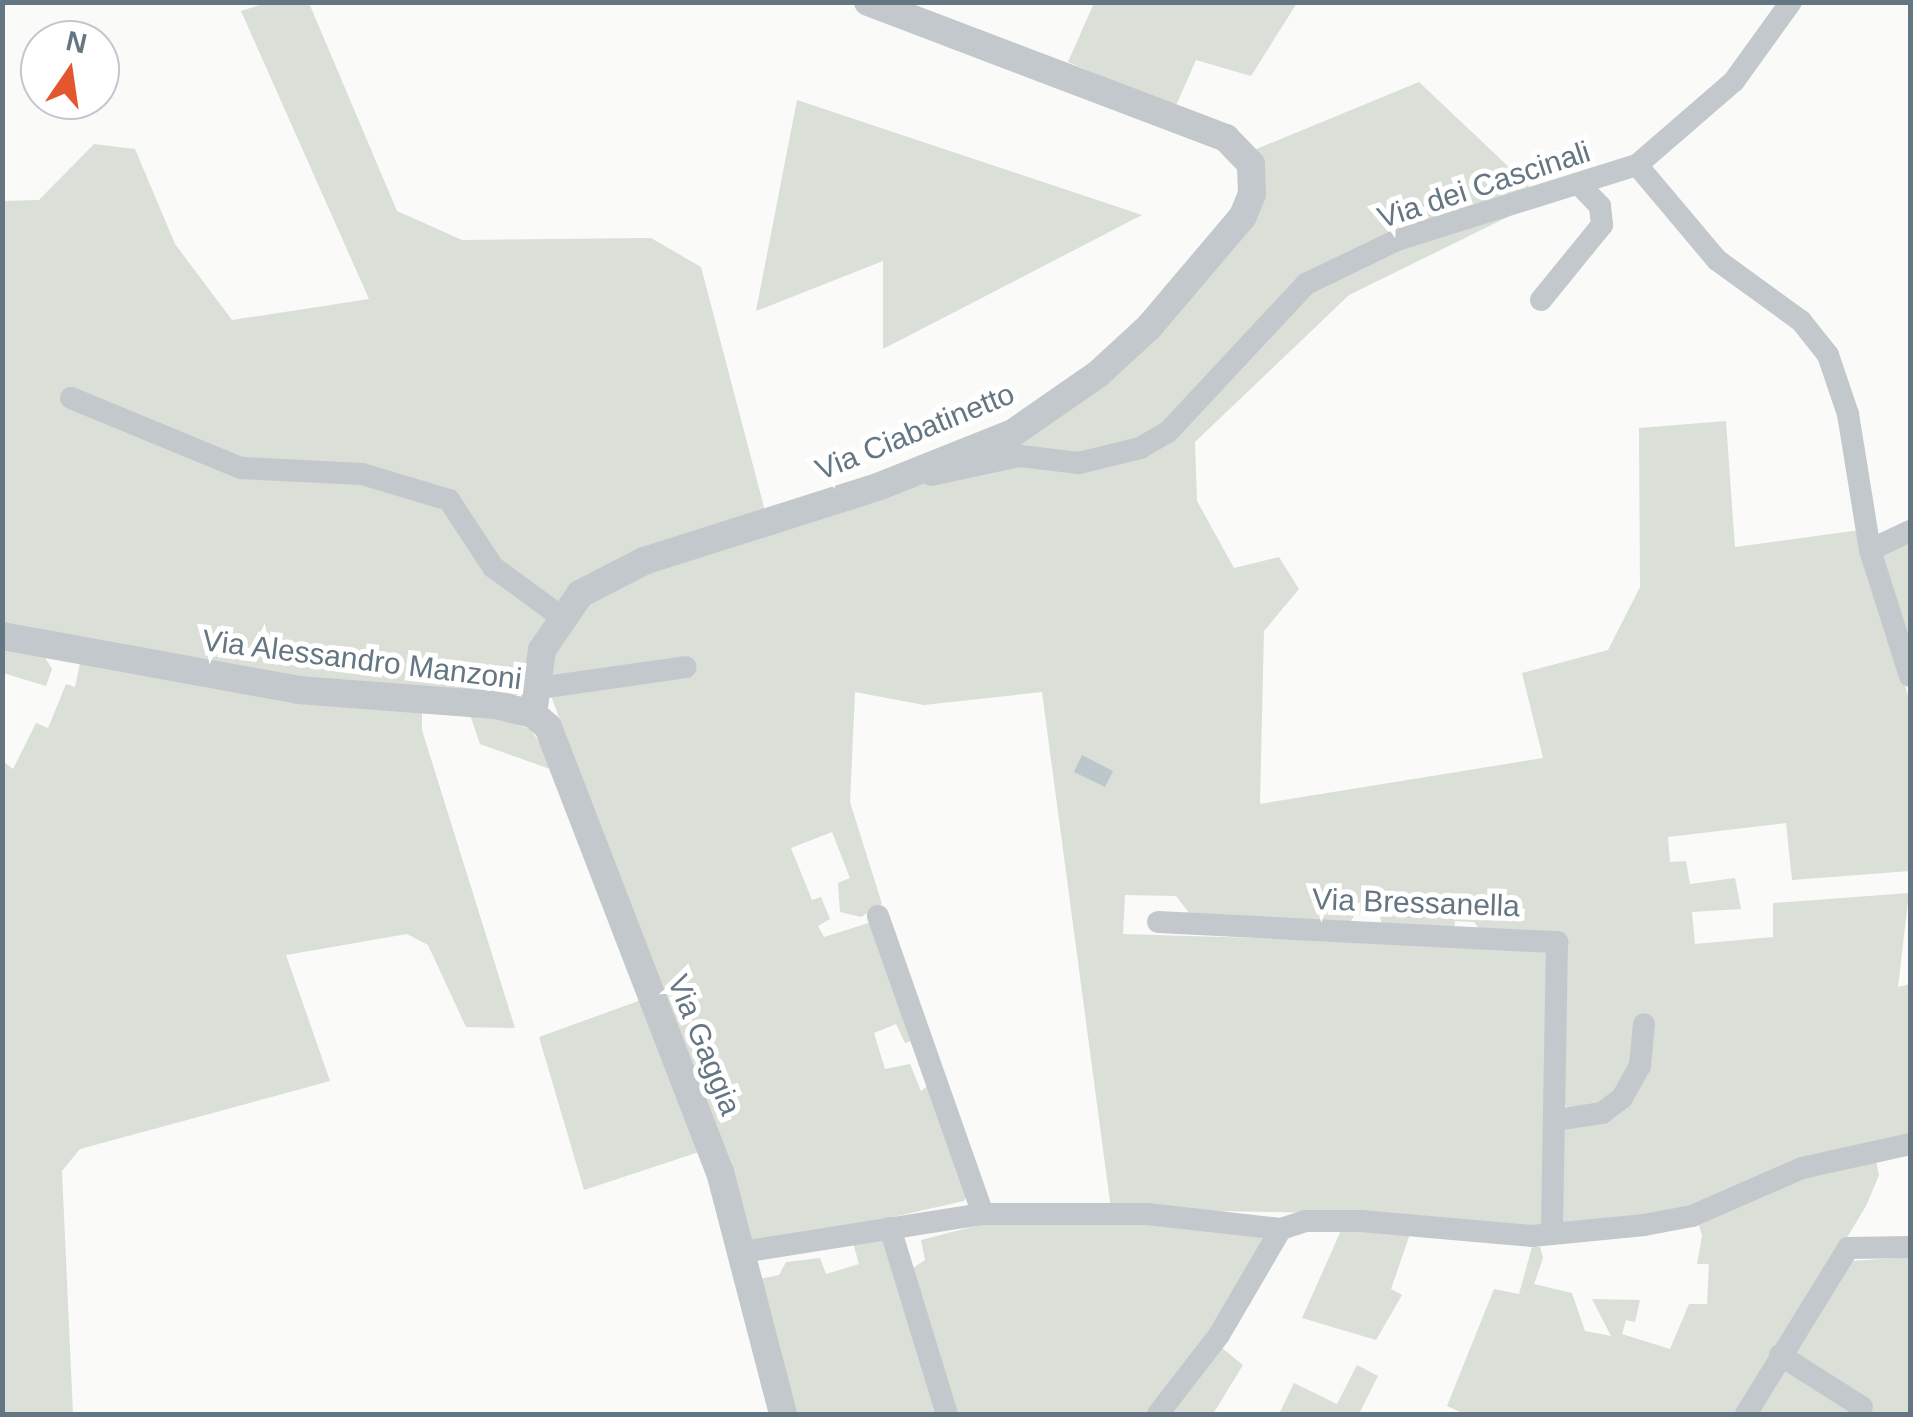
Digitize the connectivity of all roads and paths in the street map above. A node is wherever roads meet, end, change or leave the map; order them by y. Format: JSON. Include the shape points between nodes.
{"nodes":[{"id":1,"x":868,"y":2,"type":"edge"},
{"id":2,"x":1791,"y":2,"type":"edge"},
{"id":3,"x":1637,"y":165,"type":"junction"},
{"id":4,"x":1580,"y":185,"type":"junction"},
{"id":5,"x":1541,"y":300,"type":"dead end"},
{"id":6,"x":71,"y":398,"type":"dead end"},
{"id":7,"x":991,"y":442,"type":"junction"},
{"id":8,"x":1020,"y":456,"type":"junction"},
{"id":9,"x":878,"y":486,"type":"junction"},
{"id":10,"x":1910,"y":531,"type":"edge"},
{"id":11,"x":1870,"y":550,"type":"junction"},
{"id":12,"x":560,"y":616,"type":"junction"},
{"id":13,"x":2,"y":636,"type":"edge"},
{"id":14,"x":686,"y":667,"type":"dead end"},
{"id":15,"x":1910,"y":676,"type":"edge"},
{"id":16,"x":536,"y":701,"type":"junction"},
{"id":17,"x":878,"y":916,"type":"dead end"},
{"id":18,"x":1158,"y":922,"type":"dead end"},
{"id":19,"x":1644,"y":1024,"type":"dead end"},
{"id":20,"x":1556,"y":1120,"type":"junction"},
{"id":21,"x":1910,"y":1144,"type":"edge"},
{"id":22,"x":983,"y":1214,"type":"junction"},
{"id":23,"x":890,"y":1228,"type":"junction"},
{"id":24,"x":1281,"y":1229,"type":"junction"},
{"id":25,"x":1552,"y":1234,"type":"junction"},
{"id":26,"x":1910,"y":1247,"type":"edge"},
{"id":27,"x":742,"y":1252,"type":"junction"},
{"id":28,"x":1780,"y":1355,"type":"junction"},
{"id":29,"x":1862,"y":1407,"type":"dead end"},
{"id":30,"x":783,"y":1414,"type":"edge"},
{"id":31,"x":948,"y":1414,"type":"edge"},
{"id":32,"x":1158,"y":1414,"type":"edge"},
{"id":33,"x":1746,"y":1414,"type":"edge"}],
"edges":[{"from":1,"to":7,"type":"street","name":"Via Ciabatinetto","via":[[1226,138],[1251,164],[1252,194],[1243,216],[1150,326],[1056,407]]},
{"from":2,"to":3,"type":"street","name":"Via dei Cascinali","via":[[1734,81]]},
{"from":3,"to":4,"type":"street","name":"Via dei Cascinali"},
{"from":3,"to":11,"type":"street","via":[[1717,260],[1802,321],[1828,355],[1848,414]]},
{"from":4,"to":5,"type":"street","via":[[1600,206],[1602,225]]},
{"from":4,"to":8,"type":"street","name":"Via dei Cascinali","via":[[1398,240],[1306,284],[1168,432],[1140,448],[1079,462]]},
{"from":6,"to":12,"type":"street","via":[[241,468],[362,474],[449,500],[493,567]]},
{"from":7,"to":8,"type":"street","name":"Via dei Cascinali"},
{"from":7,"to":9,"type":"street","name":"Via Ciabatinetto"},
{"from":8,"to":9,"type":"street","name":"Via dei Cascinali"},
{"from":9,"to":12,"type":"street","name":"Via Ciabatinetto","via":[[644,561],[580,594]]},
{"from":10,"to":11,"type":"street"},
{"from":11,"to":15,"type":"street"},
{"from":12,"to":16,"type":"street","name":"Via Alessandro Manzoni","via":[[542,650]]},
{"from":13,"to":16,"type":"street","name":"Via Alessandro Manzoni","via":[[236,681]]},
{"from":14,"to":16,"type":"street"},
{"from":16,"to":27,"type":"street","name":"Via Gaggia","via":[[563,754],[618,918],[720,1172]]},
{"from":17,"to":22,"type":"street"},
{"from":18,"to":20,"type":"street","name":"Via Bressanella","via":[[1550,938],[1560,948]]},
{"from":19,"to":20,"type":"street","via":[[1640,1066],[1622,1098],[1602,1113]]},
{"from":20,"to":25,"type":"street","name":"Via Bressanella"},
{"from":21,"to":25,"type":"street","via":[[1802,1168],[1692,1216]]},
{"from":22,"to":23,"type":"street"},
{"from":22,"to":24,"type":"street","via":[[1147,1214]]},
{"from":23,"to":27,"type":"street"},
{"from":23,"to":31,"type":"street"},
{"from":24,"to":25,"type":"street","via":[[1306,1221],[1361,1221]]},
{"from":24,"to":32,"type":"street","via":[[1219,1335]]},
{"from":26,"to":28,"type":"street","via":[[1848,1248]]},
{"from":27,"to":30,"type":"street","name":"Via Gaggia"},
{"from":28,"to":29,"type":"street"},
{"from":28,"to":33,"type":"street"}]}
